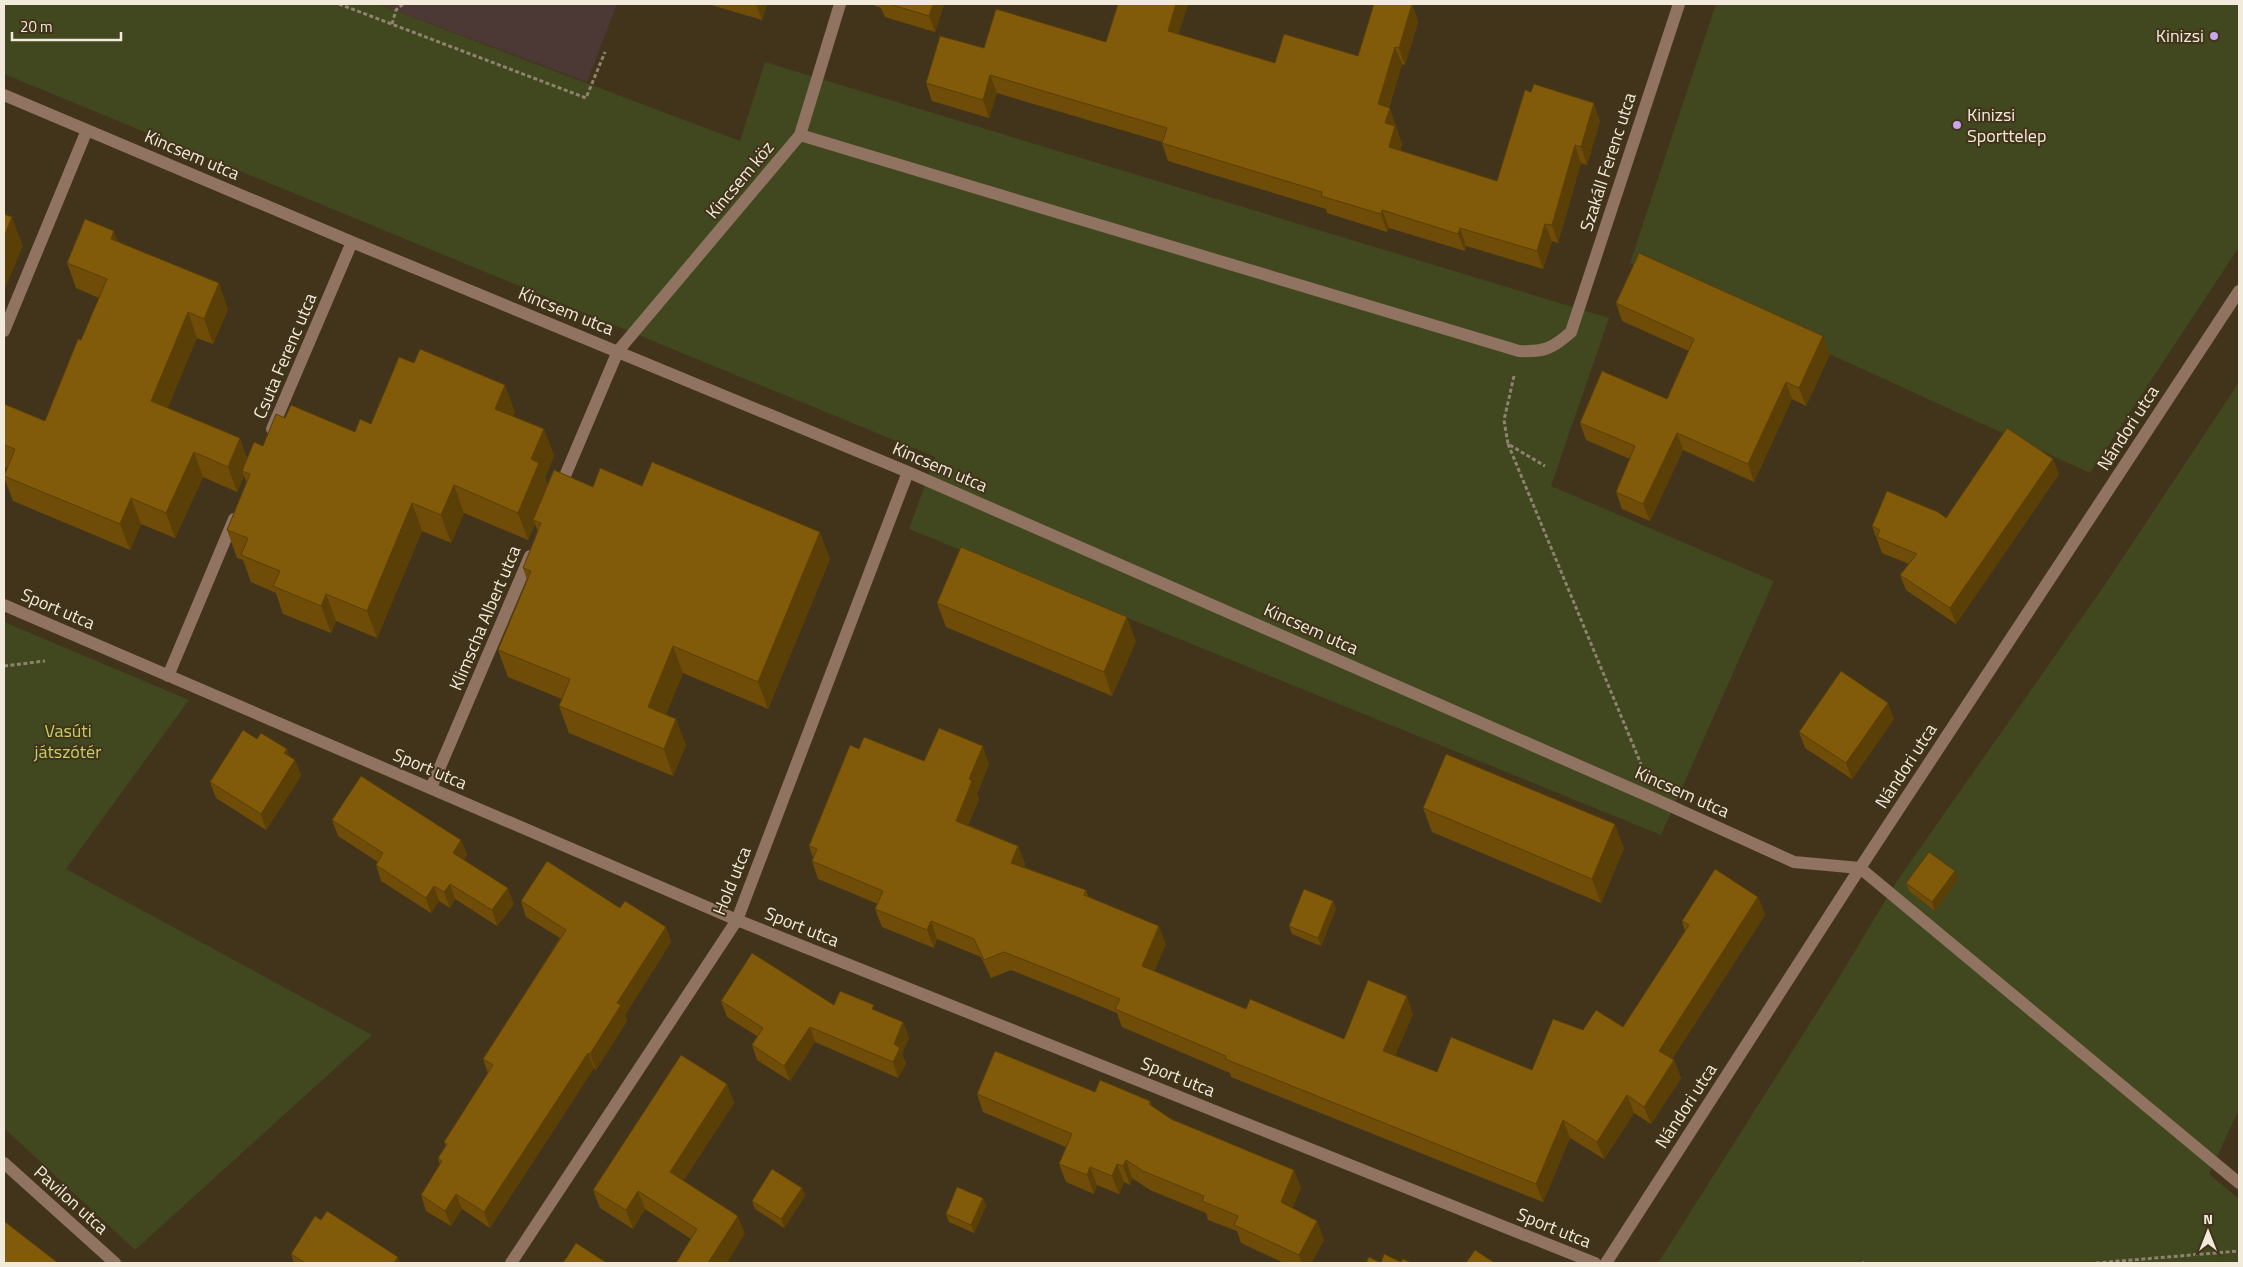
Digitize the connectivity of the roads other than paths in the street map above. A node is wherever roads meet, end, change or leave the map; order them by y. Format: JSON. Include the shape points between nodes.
{"nodes":[{"id":1,"x":840,"y":4,"type":"edge"},
{"id":2,"x":1680,"y":4,"type":"edge"},
{"id":3,"x":4,"y":95,"type":"edge"},
{"id":4,"x":87,"y":130,"type":"junction"},
{"id":5,"x":800,"y":134,"type":"junction"},
{"id":6,"x":352,"y":242,"type":"junction"},
{"id":7,"x":2239,"y":291,"type":"edge"},
{"id":8,"x":4,"y":330,"type":"edge"},
{"id":9,"x":618,"y":352,"type":"junction"},
{"id":10,"x":268,"y":441,"type":"edge"},
{"id":11,"x":908,"y":472,"type":"junction"},
{"id":12,"x":240,"y":504,"type":"edge"},
{"id":13,"x":552,"y":506,"type":"edge"},
{"id":14,"x":536,"y":542,"type":"edge"},
{"id":15,"x":4,"y":605,"type":"edge"},
{"id":16,"x":168,"y":676,"type":"junction"},
{"id":17,"x":431,"y":788,"type":"junction"},
{"id":18,"x":1860,"y":868,"type":"junction"},
{"id":19,"x":737,"y":920,"type":"junction"},
{"id":20,"x":4,"y":1163,"type":"edge"},
{"id":21,"x":2239,"y":1183,"type":"edge"},
{"id":22,"x":115,"y":1263,"type":"edge"},
{"id":23,"x":511,"y":1263,"type":"edge"},
{"id":24,"x":1595,"y":1263,"type":"edge"},
{"id":25,"x":1606,"y":1263,"type":"edge"}],
"edges":[{"from":1,"to":5,"type":"street","name":"Kincsem köz"},
{"from":2,"to":5,"type":"street","name":"Szakáll Ferenc utca","via":[[1571,332],[1554,347],[1538,352],[1519,351]]},
{"from":3,"to":4,"type":"street","name":"Kincsem utca"},
{"from":4,"to":6,"type":"street","name":"Kincsem utca"},
{"from":4,"to":8,"type":"street"},
{"from":5,"to":9,"type":"street","name":"Kincsem köz"},
{"from":6,"to":9,"type":"street","name":"Kincsem utca"},
{"from":6,"to":10,"type":"street","name":"Csuta Ferenc utca"},
{"from":7,"to":18,"type":"street","name":"Nándori utca"},
{"from":9,"to":11,"type":"street","name":"Kincsem utca"},
{"from":9,"to":13,"type":"street"},
{"from":11,"to":18,"type":"street","name":"Kincsem utca","via":[[1655,798],[1794,862]]},
{"from":11,"to":19,"type":"street","name":"Hold utca"},
{"from":12,"to":16,"type":"street"},
{"from":14,"to":17,"type":"street","name":"Klimscha Albert utca"},
{"from":15,"to":16,"type":"street","name":"Sport utca"},
{"from":16,"to":17,"type":"street","name":"Sport utca"},
{"from":17,"to":19,"type":"street","name":"Sport utca"},
{"from":18,"to":21,"type":"street"},
{"from":18,"to":25,"type":"street","name":"Nándori utca"},
{"from":19,"to":23,"type":"street","name":"Hold utca"},
{"from":19,"to":24,"type":"street","name":"Sport utca"},
{"from":20,"to":22,"type":"street","name":"Pavilon utca"}]}
